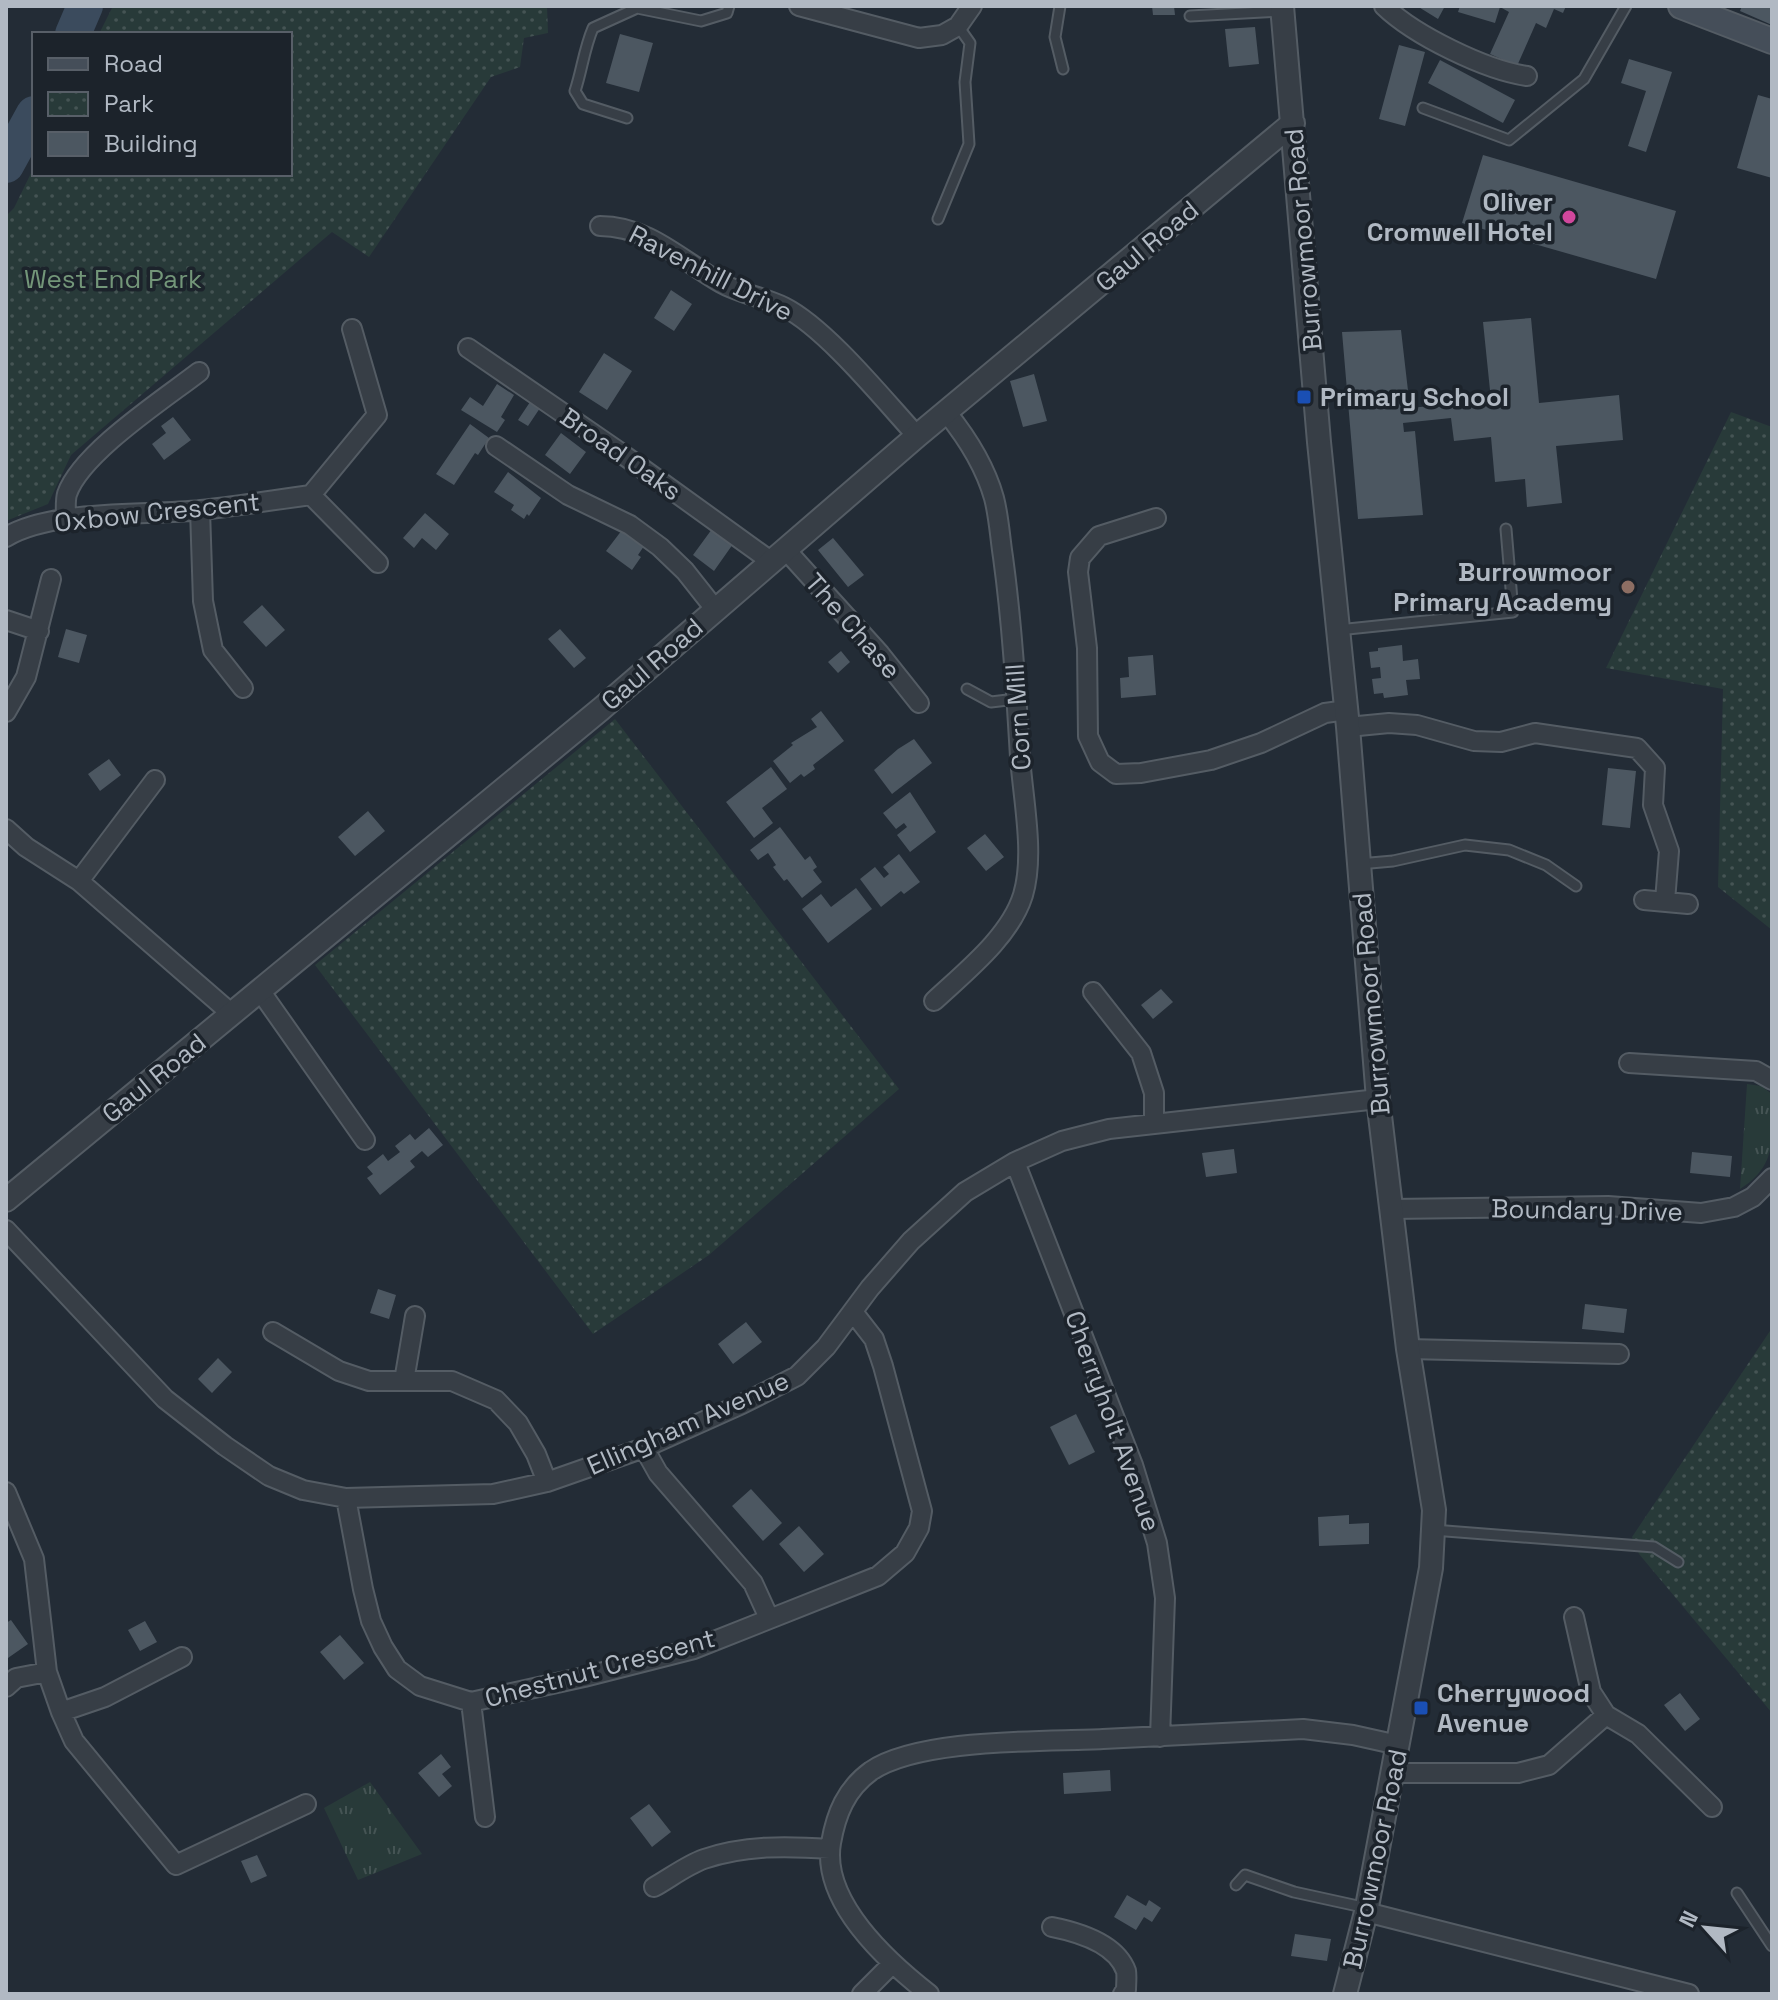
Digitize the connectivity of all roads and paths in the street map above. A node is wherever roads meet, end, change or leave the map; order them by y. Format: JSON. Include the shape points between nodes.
{"nodes":[{"id":1,"x":729,"y":6,"type":"edge"},
{"id":2,"x":799,"y":6,"type":"edge"},
{"id":3,"x":972,"y":6,"type":"edge"},
{"id":4,"x":1060,"y":6,"type":"edge"},
{"id":5,"x":1384,"y":6,"type":"edge"},
{"id":6,"x":1626,"y":6,"type":"edge"},
{"id":7,"x":1681,"y":6,"type":"edge"},
{"id":8,"x":1282,"y":8,"type":"edge"},
{"id":9,"x":1190,"y":16,"type":"dead end"},
{"id":10,"x":958,"y":26,"type":"junction"},
{"id":11,"x":1772,"y":41,"type":"edge"},
{"id":12,"x":1063,"y":69,"type":"dead end"},
{"id":13,"x":1527,"y":76,"type":"dead end"},
{"id":14,"x":1423,"y":108,"type":"dead end"},
{"id":15,"x":627,"y":118,"type":"dead end"},
{"id":16,"x":1293,"y":123,"type":"junction"},
{"id":17,"x":938,"y":219,"type":"dead end"},
{"id":18,"x":600,"y":226,"type":"dead end"},
{"id":19,"x":352,"y":329,"type":"dead end"},
{"id":20,"x":468,"y":348,"type":"dead end"},
{"id":21,"x":199,"y":372,"type":"dead end"},
{"id":22,"x":947,"y":413,"type":"junction"},
{"id":23,"x":917,"y":436,"type":"junction"},
{"id":24,"x":496,"y":446,"type":"dead end"},
{"id":25,"x":311,"y":495,"type":"junction"},
{"id":26,"x":200,"y":510,"type":"junction"},
{"id":27,"x":1156,"y":518,"type":"dead end"},
{"id":28,"x":66,"y":519,"type":"junction"},
{"id":29,"x":1506,"y":529,"type":"dead end"},
{"id":30,"x":6,"y":537,"type":"edge"},
{"id":31,"x":779,"y":556,"type":"junction"},
{"id":32,"x":378,"y":563,"type":"dead end"},
{"id":33,"x":51,"y":579,"type":"dead end"},
{"id":34,"x":715,"y":609,"type":"junction"},
{"id":35,"x":6,"y":620,"type":"edge"},
{"id":36,"x":1338,"y":630,"type":"junction"},
{"id":37,"x":39,"y":631,"type":"junction"},
{"id":38,"x":243,"y":688,"type":"dead end"},
{"id":39,"x":967,"y":689,"type":"dead end"},
{"id":40,"x":1016,"y":699,"type":"junction"},
{"id":41,"x":919,"y":703,"type":"dead end"},
{"id":42,"x":6,"y":712,"type":"edge"},
{"id":43,"x":1348,"y":718,"type":"junction"},
{"id":44,"x":155,"y":780,"type":"dead end"},
{"id":45,"x":6,"y":829,"type":"edge"},
{"id":46,"x":1359,"y":864,"type":"junction"},
{"id":47,"x":79,"y":881,"type":"junction"},
{"id":48,"x":1576,"y":886,"type":"dead end"},
{"id":49,"x":1644,"y":900,"type":"dead end"},
{"id":50,"x":1665,"y":901,"type":"junction"},
{"id":51,"x":1688,"y":904,"type":"dead end"},
{"id":52,"x":261,"y":992,"type":"junction"},
{"id":53,"x":1093,"y":992,"type":"dead end"},
{"id":54,"x":934,"y":1001,"type":"dead end"},
{"id":55,"x":232,"y":1014,"type":"junction"},
{"id":56,"x":1629,"y":1063,"type":"dead end"},
{"id":57,"x":1772,"y":1080,"type":"edge"},
{"id":58,"x":1378,"y":1099,"type":"junction"},
{"id":59,"x":1154,"y":1124,"type":"junction"},
{"id":60,"x":365,"y":1140,"type":"dead end"},
{"id":61,"x":1015,"y":1162,"type":"junction"},
{"id":62,"x":1772,"y":1178,"type":"edge"},
{"id":63,"x":6,"y":1200,"type":"edge"},
{"id":64,"x":1391,"y":1209,"type":"junction"},
{"id":65,"x":6,"y":1230,"type":"edge"},
{"id":66,"x":853,"y":1312,"type":"junction"},
{"id":67,"x":415,"y":1316,"type":"dead end"},
{"id":68,"x":273,"y":1332,"type":"dead end"},
{"id":69,"x":1408,"y":1349,"type":"junction"},
{"id":70,"x":1619,"y":1354,"type":"dead end"},
{"id":71,"x":404,"y":1381,"type":"junction"},
{"id":72,"x":644,"y":1448,"type":"junction"},
{"id":73,"x":547,"y":1482,"type":"junction"},
{"id":74,"x":6,"y":1492,"type":"edge"},
{"id":75,"x":346,"y":1498,"type":"junction"},
{"id":76,"x":1433,"y":1530,"type":"junction"},
{"id":77,"x":1678,"y":1562,"type":"dead end"},
{"id":78,"x":1574,"y":1617,"type":"dead end"},
{"id":79,"x":769,"y":1618,"type":"junction"},
{"id":80,"x":182,"y":1657,"type":"dead end"},
{"id":81,"x":47,"y":1672,"type":"junction"},
{"id":82,"x":6,"y":1687,"type":"edge"},
{"id":83,"x":471,"y":1702,"type":"junction"},
{"id":84,"x":61,"y":1712,"type":"junction"},
{"id":85,"x":1606,"y":1715,"type":"junction"},
{"id":86,"x":1160,"y":1737,"type":"junction"},
{"id":87,"x":1398,"y":1745,"type":"junction"},
{"id":88,"x":1393,"y":1773,"type":"junction"},
{"id":89,"x":306,"y":1804,"type":"dead end"},
{"id":90,"x":1712,"y":1807,"type":"dead end"},
{"id":91,"x":485,"y":1817,"type":"dead end"},
{"id":92,"x":830,"y":1849,"type":"junction"},
{"id":93,"x":1236,"y":1885,"type":"dead end"},
{"id":94,"x":654,"y":1887,"type":"dead end"},
{"id":95,"x":1737,"y":1893,"type":"dead end"},
{"id":96,"x":1366,"y":1910,"type":"junction"},
{"id":97,"x":1052,"y":1927,"type":"dead end"},
{"id":98,"x":1772,"y":1946,"type":"edge"},
{"id":99,"x":891,"y":1965,"type":"junction"},
{"id":100,"x":862,"y":1994,"type":"edge"},
{"id":101,"x":929,"y":1994,"type":"edge"},
{"id":102,"x":1123,"y":1994,"type":"edge"},
{"id":103,"x":1345,"y":1994,"type":"edge"},
{"id":104,"x":1689,"y":1994,"type":"edge"}],
"edges":[{"from":1,"to":15,"type":"lane","via":[[727,13],[701,21],[637,8],[593,28],[575,91],[583,104]]},
{"from":2,"to":10,"type":"street","via":[[919,38]]},
{"from":3,"to":10,"type":"street"},
{"from":4,"to":12,"type":"lane","via":[[1055,37]]},
{"from":5,"to":13,"type":"street","via":[[1399,20],[1482,64]]},
{"from":6,"to":14,"type":"lane","via":[[1584,79],[1509,140]]},
{"from":7,"to":11,"type":"main road"},
{"from":8,"to":9,"type":"lane"},
{"from":8,"to":16,"type":"street","name":"Burrowmoor Road"},
{"from":10,"to":17,"type":"lane","via":[[970,43],[965,82],[969,144]]},
{"from":16,"to":22,"type":"street","name":"Gaul Road"},
{"from":16,"to":36,"type":"street","name":"Burrowmoor Road"},
{"from":18,"to":23,"type":"street","name":"Ravenhill Drive","via":[[622,226],[660,243],[724,285],[785,308],[825,339]]},
{"from":19,"to":25,"type":"street","via":[[377,415]]},
{"from":20,"to":31,"type":"street","name":"Broad Oaks"},
{"from":21,"to":28,"type":"street","via":[[83,468],[67,495]]},
{"from":22,"to":23,"type":"street","name":"Gaul Road"},
{"from":22,"to":40,"type":"street","name":"Corn Mill","via":[[966,436],[994,499]]},
{"from":23,"to":31,"type":"street","name":"Gaul Road"},
{"from":24,"to":34,"type":"street","via":[[660,547]]},
{"from":25,"to":26,"type":"street","name":"Oxbow Crescent"},
{"from":25,"to":32,"type":"street"},
{"from":26,"to":28,"type":"street","name":"Oxbow Crescent"},
{"from":26,"to":38,"type":"street","via":[[203,601],[213,650]]},
{"from":27,"to":43,"type":"street","via":[[1099,536],[1080,558],[1088,736],[1100,762],[1116,774],[1141,773],[1211,760],[1325,713]]},
{"from":28,"to":30,"type":"street","name":"Oxbow Crescent"},
{"from":29,"to":36,"type":"lane","via":[[1513,612]]},
{"from":31,"to":34,"type":"street","name":"Gaul Road"},
{"from":31,"to":41,"type":"street","name":"The Chase","via":[[880,654]]},
{"from":33,"to":37,"type":"street"},
{"from":34,"to":52,"type":"street","name":"Gaul Road"},
{"from":35,"to":37,"type":"street"},
{"from":36,"to":43,"type":"street","name":"Burrowmoor Road"},
{"from":37,"to":42,"type":"street","via":[[26,677]]},
{"from":39,"to":40,"type":"lane","via":[[991,702]]},
{"from":40,"to":54,"type":"street","name":"Corn Mill","via":[[1027,829],[1023,895],[985,955]]},
{"from":43,"to":46,"type":"street","name":"Burrowmoor Road"},
{"from":43,"to":50,"type":"street","via":[[1417,725],[1474,741],[1501,742],[1535,733],[1637,748],[1655,768],[1653,805],[1669,851]]},
{"from":44,"to":47,"type":"street"},
{"from":45,"to":47,"type":"street"},
{"from":46,"to":48,"type":"lane","via":[[1465,845],[1509,850],[1546,865]]},
{"from":46,"to":58,"type":"street","name":"Burrowmoor Road"},
{"from":47,"to":55,"type":"street"},
{"from":49,"to":50,"type":"street"},
{"from":50,"to":51,"type":"street"},
{"from":52,"to":55,"type":"street","name":"Gaul Road"},
{"from":52,"to":60,"type":"street"},
{"from":53,"to":59,"type":"street","via":[[1141,1053],[1154,1093]]},
{"from":55,"to":63,"type":"street","name":"Gaul Road"},
{"from":56,"to":57,"type":"street","via":[[1756,1071]]},
{"from":58,"to":59,"type":"street","name":"Ellingham Avenue"},
{"from":58,"to":64,"type":"street","name":"Burrowmoor Road"},
{"from":59,"to":61,"type":"street","name":"Ellingham Avenue","via":[[1062,1141]]},
{"from":61,"to":66,"type":"street","name":"Ellingham Avenue","via":[[965,1192],[911,1241]]},
{"from":61,"to":86,"type":"street","name":"Cherryholt Avenue","via":[[1133,1465],[1157,1543],[1165,1598]]},
{"from":62,"to":64,"type":"street","name":"Boundary Drive","via":[[1734,1207],[1701,1213],[1608,1206]]},
{"from":64,"to":69,"type":"street","name":"Burrowmoor Road"},
{"from":65,"to":75,"type":"street","name":"Ellingham Avenue","via":[[165,1399],[269,1476],[303,1490]]},
{"from":66,"to":72,"type":"street","name":"Ellingham Avenue","via":[[797,1376]]},
{"from":66,"to":79,"type":"street","name":"Chestnut Crescent","via":[[874,1339],[883,1366],[922,1511],[919,1528],[905,1553],[878,1576]]},
{"from":67,"to":71,"type":"street"},
{"from":68,"to":71,"type":"street","via":[[339,1371],[369,1381]]},
{"from":69,"to":70,"type":"street"},
{"from":69,"to":76,"type":"street","name":"Burrowmoor Road"},
{"from":71,"to":73,"type":"street","via":[[452,1381],[496,1400],[518,1423]]},
{"from":72,"to":73,"type":"street","name":"Ellingham Avenue"},
{"from":72,"to":79,"type":"street","via":[[658,1473],[753,1583]]},
{"from":73,"to":75,"type":"street","name":"Ellingham Avenue","via":[[493,1494]]},
{"from":74,"to":81,"type":"street","via":[[34,1559]]},
{"from":75,"to":83,"type":"street","name":"Chestnut Crescent","via":[[368,1611],[383,1647],[397,1669],[420,1686]]},
{"from":76,"to":77,"type":"lane","via":[[1654,1547]]},
{"from":76,"to":87,"type":"street","name":"Burrowmoor Road","via":[[1431,1568]]},
{"from":78,"to":85,"type":"street","via":[[1591,1692]]},
{"from":79,"to":83,"type":"street","name":"Chestnut Crescent","via":[[694,1649]]},
{"from":80,"to":84,"type":"street","via":[[105,1697]]},
{"from":81,"to":82,"type":"street","via":[[16,1678]]},
{"from":81,"to":84,"type":"street"},
{"from":83,"to":91,"type":"street"},
{"from":84,"to":89,"type":"street","via":[[74,1741],[176,1865]]},
{"from":85,"to":88,"type":"street","via":[[1549,1765],[1518,1773]]},
{"from":85,"to":90,"type":"street","via":[[1638,1734]]},
{"from":86,"to":87,"type":"street","via":[[1303,1729]]},
{"from":86,"to":92,"type":"street","via":[[963,1745],[899,1757],[852,1787],[834,1824]]},
{"from":87,"to":88,"type":"street","name":"Burrowmoor Road"},
{"from":88,"to":96,"type":"street","name":"Burrowmoor Road"},
{"from":92,"to":94,"type":"street","via":[[744,1848],[701,1860]]},
{"from":92,"to":99,"type":"street","via":[[838,1893]]},
{"from":93,"to":96,"type":"lane","via":[[1245,1875]]},
{"from":95,"to":98,"type":"lane"},
{"from":96,"to":103,"type":"street","name":"Burrowmoor Road"},
{"from":96,"to":104,"type":"street"},
{"from":97,"to":102,"type":"street","via":[[1108,1948],[1126,1971]]},
{"from":99,"to":100,"type":"street"},
{"from":99,"to":101,"type":"street"}]}
